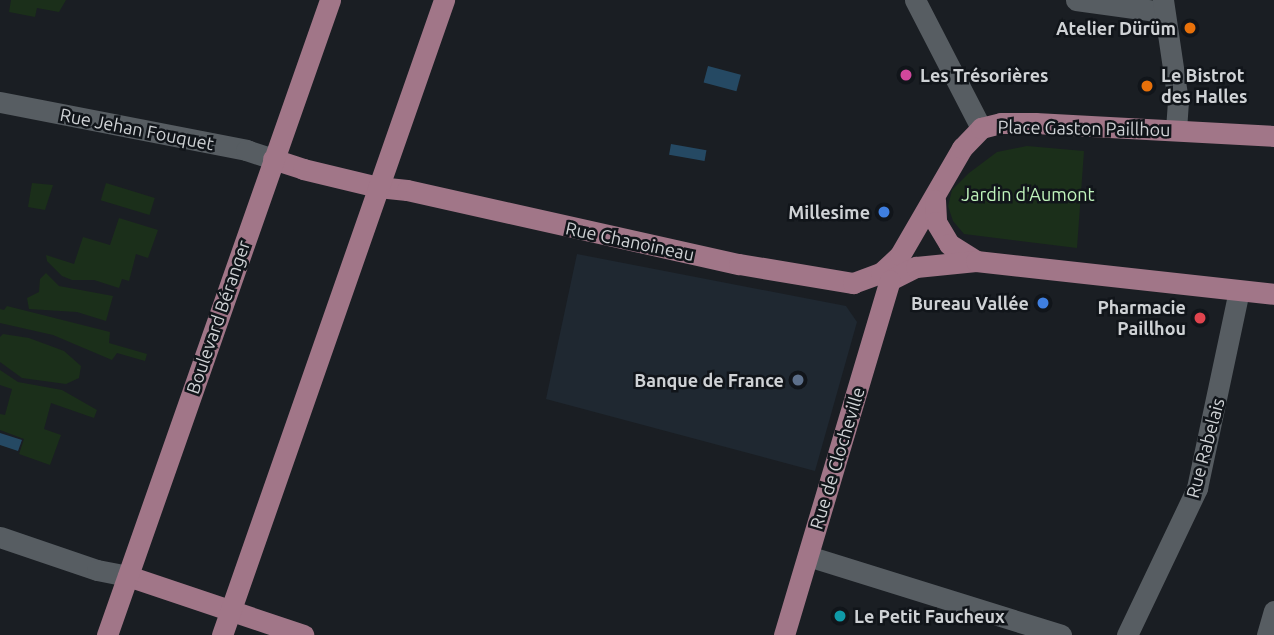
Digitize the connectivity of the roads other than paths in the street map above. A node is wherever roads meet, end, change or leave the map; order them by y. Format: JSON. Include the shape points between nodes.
{"nodes":[{"id":1,"x":330,"y":0,"type":"edge"},
{"id":2,"x":444,"y":0,"type":"edge"},
{"id":3,"x":915,"y":0,"type":"edge"},
{"id":4,"x":1076,"y":0,"type":"edge"},
{"id":5,"x":1163,"y":6,"type":"edge"},
{"id":6,"x":0,"y":102,"type":"edge"},
{"id":7,"x":981,"y":128,"type":"junction"},
{"id":8,"x":1176,"y":130,"type":"junction"},
{"id":9,"x":1274,"y":136,"type":"edge"},
{"id":10,"x":273,"y":159,"type":"junction"},
{"id":11,"x":378,"y":187,"type":"junction"},
{"id":12,"x":934,"y":200,"type":"junction"},
{"id":13,"x":976,"y":261,"type":"junction"},
{"id":14,"x":885,"y":277,"type":"junction"},
{"id":15,"x":1239,"y":291,"type":"junction"},
{"id":16,"x":1274,"y":294,"type":"edge"},
{"id":17,"x":0,"y":537,"type":"edge"},
{"id":18,"x":808,"y":556,"type":"junction"},
{"id":19,"x":128,"y":576,"type":"junction"},
{"id":20,"x":230,"y":610,"type":"junction"},
{"id":21,"x":1274,"y":611,"type":"edge"},
{"id":22,"x":107,"y":635,"type":"edge"},
{"id":23,"x":222,"y":635,"type":"edge"},
{"id":24,"x":303,"y":635,"type":"edge"},
{"id":25,"x":784,"y":635,"type":"edge"},
{"id":26,"x":1061,"y":635,"type":"edge"},
{"id":27,"x":1127,"y":635,"type":"edge"},
{"id":28,"x":1267,"y":635,"type":"edge"}],
"edges":[{"from":1,"to":10,"type":"main road","name":"Boulevard Béranger"},
{"from":2,"to":11,"type":"main road"},
{"from":3,"to":7,"type":"street"},
{"from":4,"to":5,"type":"street"},
{"from":5,"to":8,"type":"street","via":[[1178,101]]},
{"from":6,"to":10,"type":"street","name":"Rue Jehan Fouquet"},
{"from":7,"to":8,"type":"main road","name":"Place Gaston Paillhou","via":[[1035,123]]},
{"from":7,"to":12,"type":"main road","name":"Place Gaston Paillhou","via":[[962,148]]},
{"from":8,"to":9,"type":"main road","name":"Place Gaston Paillhou"},
{"from":10,"to":11,"type":"main road","name":"Rue Chanoineau"},
{"from":10,"to":19,"type":"main road","name":"Boulevard Béranger"},
{"from":11,"to":14,"type":"main road","name":"Rue Chanoineau","via":[[751,266],[853,283]]},
{"from":11,"to":20,"type":"main road"},
{"from":12,"to":13,"type":"main road","via":[[936,222],[948,244]]},
{"from":12,"to":14,"type":"main road","name":"Place Gaston Paillhou"},
{"from":13,"to":14,"type":"main road","via":[[916,267]]},
{"from":13,"to":15,"type":"main road"},
{"from":14,"to":18,"type":"main road","name":"Rue de Clocheville"},
{"from":15,"to":16,"type":"main road"},
{"from":15,"to":27,"type":"street","name":"Rue Rabelais","via":[[1197,488]]},
{"from":17,"to":19,"type":"street"},
{"from":18,"to":25,"type":"main road","name":"Rue de Clocheville"},
{"from":18,"to":26,"type":"street"},
{"from":19,"to":20,"type":"main road"},
{"from":19,"to":22,"type":"main road","name":"Boulevard Béranger"},
{"from":20,"to":23,"type":"main road"},
{"from":20,"to":24,"type":"main road"},
{"from":21,"to":28,"type":"street"}]}
